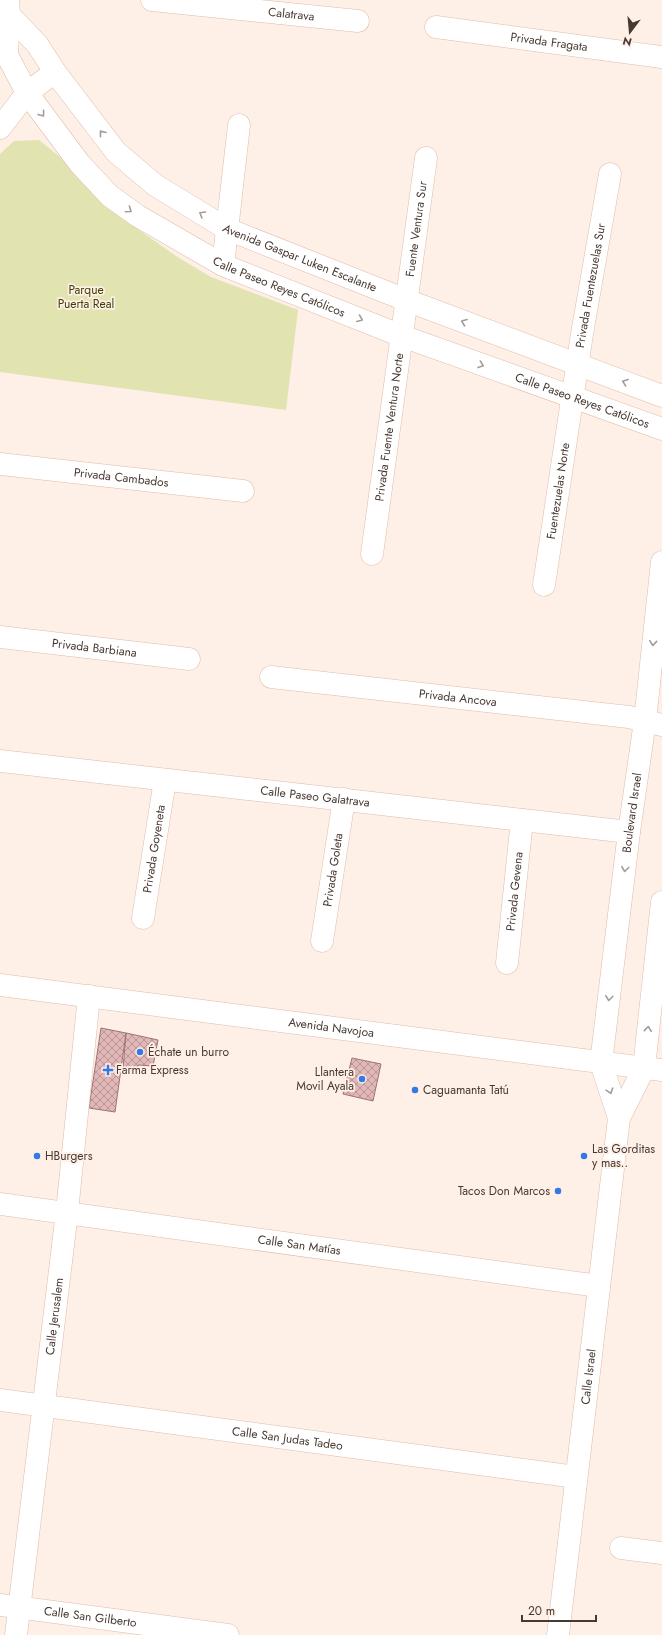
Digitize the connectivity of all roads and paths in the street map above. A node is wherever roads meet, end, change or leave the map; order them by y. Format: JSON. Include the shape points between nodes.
{"nodes":[{"id":1,"x":152,"y":0,"type":"edge"},
{"id":2,"x":9,"y":8,"type":"edge"},
{"id":3,"x":358,"y":22,"type":"dead end"},
{"id":4,"x":436,"y":27,"type":"dead end"},
{"id":5,"x":37,"y":44,"type":"junction"},
{"id":6,"x":3,"y":54,"type":"edge"},
{"id":7,"x":662,"y":57,"type":"edge"},
{"id":8,"x":54,"y":72,"type":"junction"},
{"id":9,"x":27,"y":93,"type":"junction"},
{"id":10,"x":239,"y":125,"type":"dead end"},
{"id":11,"x":0,"y":128,"type":"edge"},
{"id":12,"x":426,"y":158,"type":"dead end"},
{"id":13,"x":610,"y":174,"type":"dead end"},
{"id":14,"x":227,"y":229,"type":"junction"},
{"id":15,"x":223,"y":265,"type":"junction"},
{"id":16,"x":406,"y":300,"type":"junction"},
{"id":17,"x":402,"y":336,"type":"junction"},
{"id":18,"x":578,"y":365,"type":"junction"},
{"id":19,"x":662,"y":396,"type":"edge"},
{"id":20,"x":573,"y":397,"type":"junction"},
{"id":21,"x":662,"y":429,"type":"edge"},
{"id":22,"x":0,"y":464,"type":"edge"},
{"id":23,"x":243,"y":491,"type":"dead end"},
{"id":24,"x":372,"y":554,"type":"dead end"},
{"id":25,"x":662,"y":562,"type":"edge"},
{"id":26,"x":544,"y":585,"type":"dead end"},
{"id":27,"x":0,"y":637,"type":"edge"},
{"id":28,"x":189,"y":659,"type":"dead end"},
{"id":29,"x":271,"y":677,"type":"dead end"},
{"id":30,"x":654,"y":723,"type":"edge"},
{"id":31,"x":0,"y":761,"type":"edge"},
{"id":32,"x":166,"y":780,"type":"junction"},
{"id":33,"x":344,"y":799,"type":"junction"},
{"id":34,"x":522,"y":820,"type":"junction"},
{"id":35,"x":629,"y":832,"type":"junction"},
{"id":36,"x":661,"y":914,"type":"edge"},
{"id":37,"x":144,"y":918,"type":"dead end"},
{"id":38,"x":322,"y":941,"type":"dead end"},
{"id":39,"x":507,"y":963,"type":"dead end"},
{"id":40,"x":0,"y":985,"type":"edge"},
{"id":41,"x":89,"y":996,"type":"junction"},
{"id":42,"x":601,"y":1063,"type":"junction"},
{"id":43,"x":653,"y":1069,"type":"edge"},
{"id":44,"x":619,"y":1118,"type":"junction"},
{"id":45,"x":0,"y":1204,"type":"edge"},
{"id":46,"x":67,"y":1212,"type":"junction"},
{"id":47,"x":599,"y":1286,"type":"junction"},
{"id":48,"x":0,"y":1400,"type":"edge"},
{"id":49,"x":43,"y":1406,"type":"junction"},
{"id":50,"x":576,"y":1477,"type":"junction"},
{"id":51,"x":621,"y":1548,"type":"dead end"},
{"id":52,"x":662,"y":1553,"type":"edge"},
{"id":53,"x":10,"y":1606,"type":"edge"},
{"id":54,"x":16,"y":1635,"type":"edge"},
{"id":55,"x":228,"y":1635,"type":"edge"},
{"id":56,"x":558,"y":1635,"type":"edge"}],
"edges":[{"from":1,"to":3,"type":"street","name":"Calatrava"},
{"from":2,"to":5,"type":"street","name":"Avenida Gaspar Luken Escalante"},
{"from":2,"to":6,"type":"street"},
{"from":4,"to":7,"type":"street","name":"Privada Fragata"},
{"from":5,"to":6,"type":"street"},
{"from":5,"to":8,"type":"street","name":"Avenida Gaspar Luken Escalante"},
{"from":6,"to":9,"type":"street","name":"Calle Paseo Reyes Católicos"},
{"from":8,"to":9,"type":"street"},
{"from":14,"to":8,"type":"street","name":"Avenida Gaspar Luken Escalante","one_way":true,"via":[[155,185],[116,152]]},
{"from":9,"to":11,"type":"street"},
{"from":9,"to":15,"type":"street","name":"Calle Paseo Reyes Católicos","one_way":true,"via":[[80,164],[110,196],[138,216]]},
{"from":10,"to":14,"type":"street"},
{"from":12,"to":16,"type":"street","name":"Fuente Ventura Sur"},
{"from":13,"to":18,"type":"street","name":"Privada Fuentezuelas Sur"},
{"from":14,"to":15,"type":"street"},
{"from":14,"to":16,"type":"street","name":"Avenida Gaspar Luken Escalante"},
{"from":15,"to":17,"type":"street","name":"Calle Paseo Reyes Católicos","one_way":true},
{"from":16,"to":17,"type":"street","name":"Privada Fuente Ventura Norte"},
{"from":18,"to":16,"type":"street","name":"Avenida Gaspar Luken Escalante","one_way":true},
{"from":17,"to":20,"type":"street","name":"Calle Paseo Reyes Católicos","one_way":true},
{"from":17,"to":24,"type":"street","name":"Privada Fuente Ventura Norte"},
{"from":19,"to":18,"type":"street","name":"Avenida Gaspar Luken Escalante","one_way":true},
{"from":18,"to":20,"type":"street","name":"Privada Fuentezuelas Sur"},
{"from":20,"to":21,"type":"street","name":"Calle Paseo Reyes Católicos"},
{"from":20,"to":26,"type":"street","name":"Fuentezuelas Norte"},
{"from":22,"to":23,"type":"street","name":"Privada Cambados"},
{"from":25,"to":30,"type":"street","name":"Boulevard Israel","one_way":true},
{"from":27,"to":28,"type":"street","name":"Privada Barbiana"},
{"from":29,"to":30,"type":"street","name":"Privada Ancova","via":[[629,717]]},
{"from":30,"to":35,"type":"street","name":"Boulevard Israel"},
{"from":31,"to":32,"type":"street","name":"Calle Paseo Galatrava"},
{"from":32,"to":33,"type":"street","name":"Calle Paseo Galatrava"},
{"from":32,"to":37,"type":"street","name":"Privada Goyeneta"},
{"from":33,"to":34,"type":"street","name":"Calle Paseo Galatrava"},
{"from":33,"to":38,"type":"street","name":"Privada Goleta"},
{"from":34,"to":35,"type":"street","name":"Calle Paseo Galatrava"},
{"from":34,"to":39,"type":"street","name":"Privada Gevena"},
{"from":35,"to":42,"type":"street","name":"Boulevard Israel","one_way":true},
{"from":43,"to":36,"type":"street","one_way":true},
{"from":40,"to":41,"type":"street","name":"Avenida Navojoa"},
{"from":41,"to":42,"type":"street","name":"Avenida Navojoa"},
{"from":41,"to":46,"type":"street","name":"Calle Jerusalem"},
{"from":42,"to":43,"type":"street","name":"Avenida Navojoa"},
{"from":42,"to":44,"type":"street","name":"Calle Israel","one_way":true},
{"from":43,"to":44,"type":"street","name":"Calle Israel"},
{"from":44,"to":47,"type":"street","name":"Calle Israel"},
{"from":45,"to":46,"type":"street","name":"Calle San Matías"},
{"from":46,"to":47,"type":"street","name":"Calle San Matías"},
{"from":46,"to":49,"type":"street","name":"Calle Jerusalem"},
{"from":47,"to":50,"type":"street","name":"Calle Israel"},
{"from":48,"to":49,"type":"street","name":"Calle San Judas Tadeo"},
{"from":49,"to":50,"type":"street","name":"Calle San Judas Tadeo"},
{"from":49,"to":53,"type":"street","name":"Calle Jerusalem"},
{"from":50,"to":56,"type":"street","name":"Calle Israel"},
{"from":51,"to":52,"type":"street"},
{"from":53,"to":54,"type":"street","name":"Calle Jerusalem"},
{"from":53,"to":55,"type":"street","name":"Calle San Gilberto"}]}
